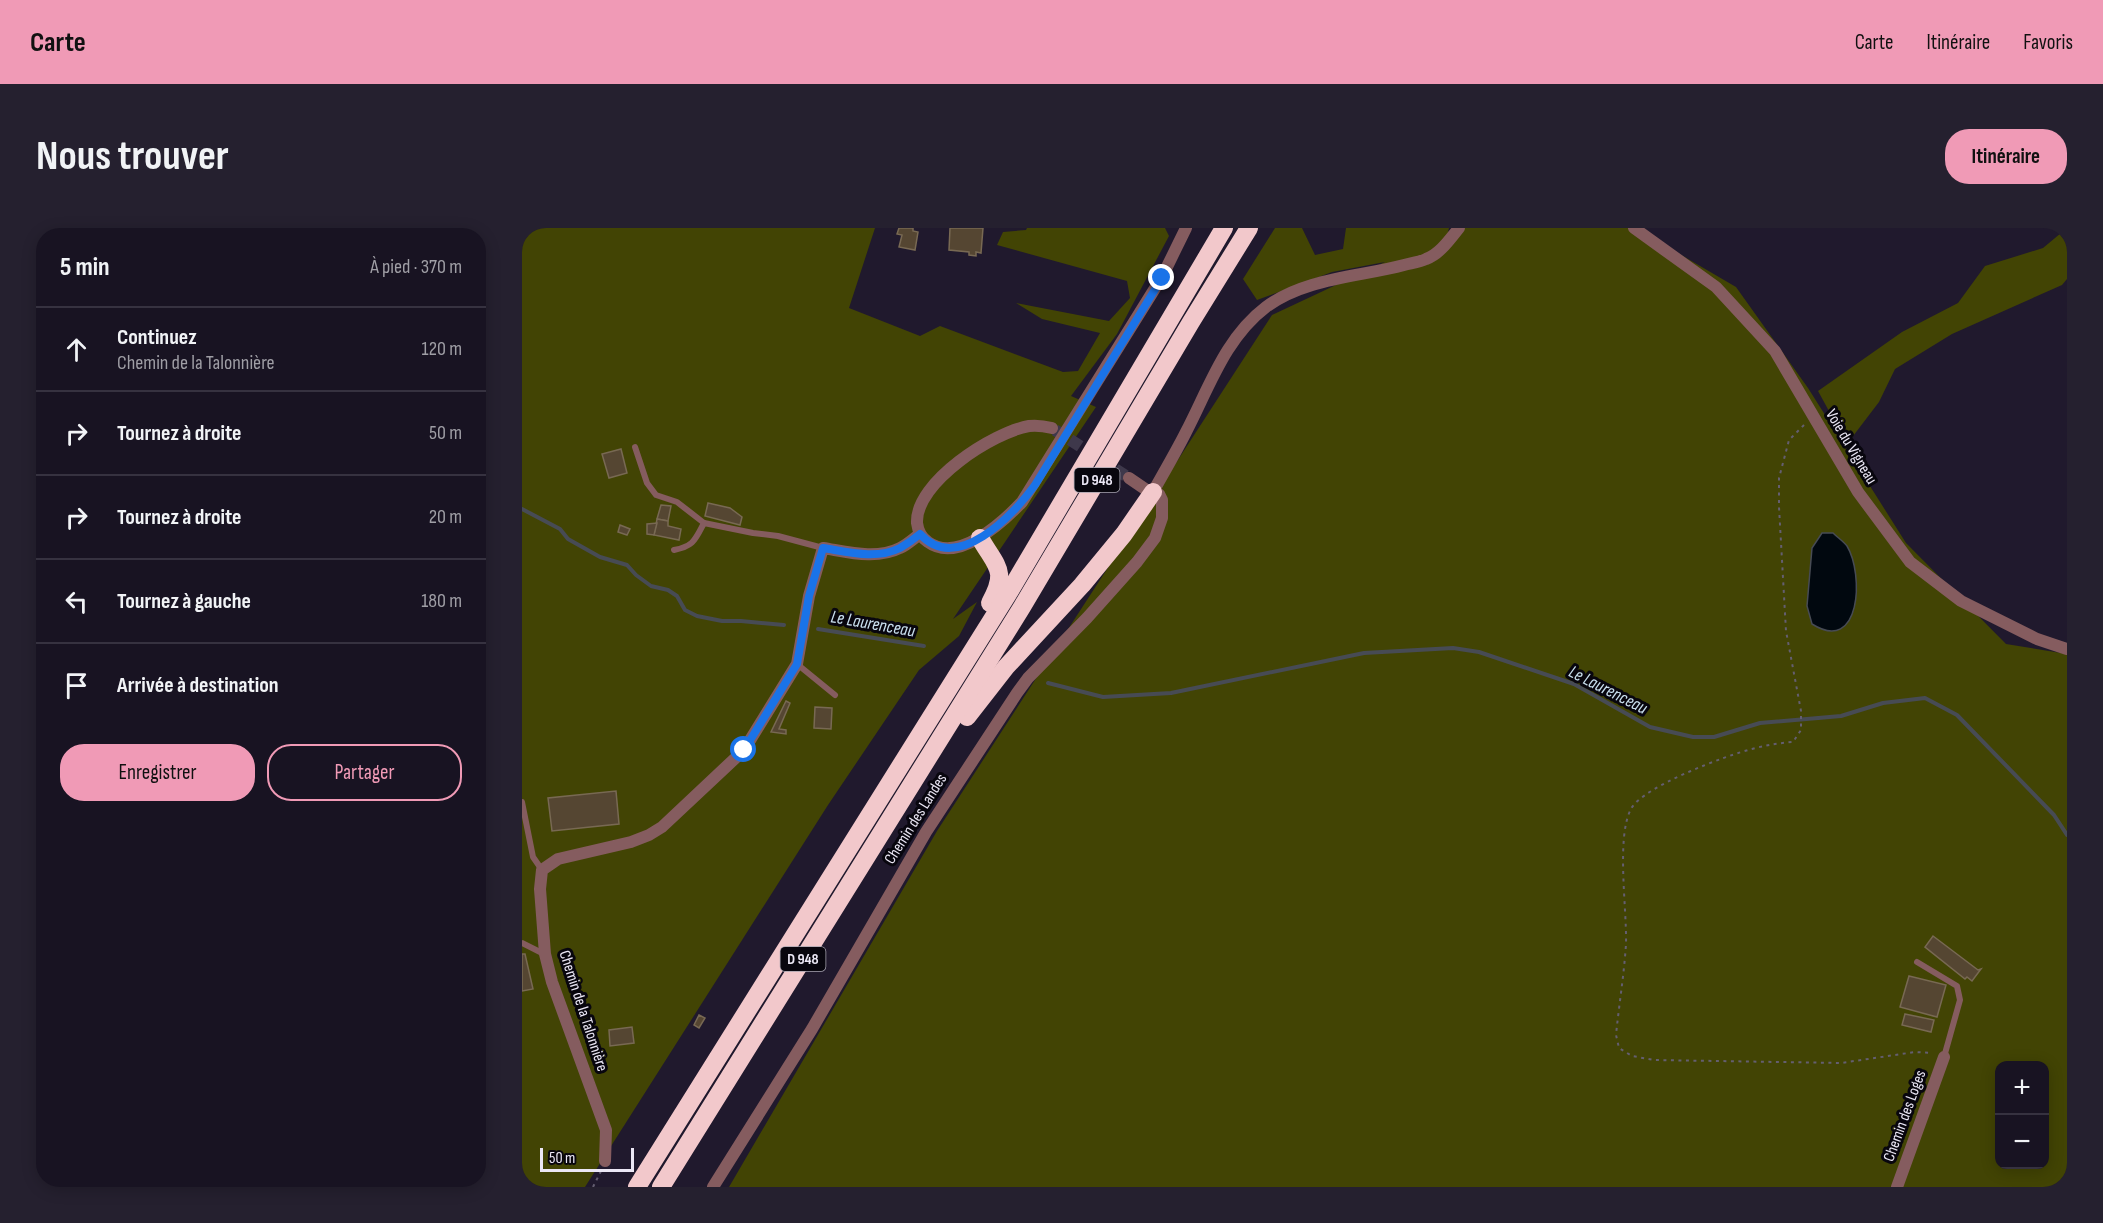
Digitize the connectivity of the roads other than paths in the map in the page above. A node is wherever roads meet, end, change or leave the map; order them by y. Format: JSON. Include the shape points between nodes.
{"nodes":[{"id":1,"x":1186,"y":228,"type":"edge"},
{"id":2,"x":1224,"y":228,"type":"edge"},
{"id":3,"x":1249,"y":228,"type":"edge"},
{"id":4,"x":1459,"y":228,"type":"edge"},
{"id":5,"x":1634,"y":228,"type":"edge"},
{"id":6,"x":1052,"y":428,"type":"tunnel mouth"},
{"id":7,"x":635,"y":447,"type":"dead end"},
{"id":8,"x":1129,"y":478,"type":"tunnel mouth"},
{"id":9,"x":1153,"y":492,"type":"junction"},
{"id":10,"x":704,"y":523,"type":"junction"},
{"id":11,"x":920,"y":534,"type":"junction"},
{"id":12,"x":980,"y":538,"type":"junction"},
{"id":13,"x":823,"y":548,"type":"junction"},
{"id":14,"x":674,"y":550,"type":"dead end"},
{"id":15,"x":2067,"y":649,"type":"edge"},
{"id":16,"x":797,"y":664,"type":"junction"},
{"id":17,"x":962,"y":668,"type":"junction"},
{"id":18,"x":835,"y":695,"type":"dead end"},
{"id":19,"x":945,"y":732,"type":"junction"},
{"id":20,"x":522,"y":802,"type":"edge"},
{"id":21,"x":542,"y":870,"type":"junction"},
{"id":22,"x":522,"y":943,"type":"edge"},
{"id":23,"x":545,"y":954,"type":"junction"},
{"id":24,"x":1917,"y":962,"type":"dead end"},
{"id":25,"x":1944,"y":1057,"type":"joint"},
{"id":26,"x":605,"y":1161,"type":"road end"},
{"id":27,"x":637,"y":1187,"type":"edge"},
{"id":28,"x":661,"y":1187,"type":"edge"},
{"id":29,"x":713,"y":1187,"type":"edge"},
{"id":30,"x":1897,"y":1187,"type":"edge"}],
"edges":[{"from":1,"to":12,"type":"street","via":[[1162,278],[1035,485],[1011,514]]},
{"from":2,"to":17,"type":"highway","number":"D 948"},
{"from":3,"to":19,"type":"highway","number":"D 948"},
{"from":4,"to":9,"type":"street","via":[[1428,259],[1318,284],[1290,293],[1266,307],[1239,333],[1219,363]]},
{"from":5,"to":15,"type":"street","name":"Voie du Vigneau","via":[[1716,287],[1775,351],[1858,492],[1910,562],[1961,601],[2037,639]]},
{"from":6,"to":11,"type":"street","via":[[1019,429],[984,445],[953,466],[923,502],[917,523]]},
{"from":7,"to":10,"type":"lane","via":[[647,483],[656,495],[677,502]]},
{"from":8,"to":9,"type":"street"},
{"from":9,"to":19,"type":"highway","via":[[1124,534],[1006,667],[963,723]]},
{"from":9,"to":29,"type":"street","name":"Chemin des Landes","via":[[1160,494],[1162,500],[1162,518],[1155,538],[1017,693],[926,832],[812,1029]]},
{"from":10,"to":13,"type":"lane"},
{"from":10,"to":14,"type":"lane","via":[[695,541]]},
{"from":11,"to":12,"type":"street","via":[[934,546],[943,547]]},
{"from":11,"to":13,"type":"street","via":[[888,553]]},
{"from":12,"to":17,"type":"highway","via":[[1000,580],[966,644]]},
{"from":13,"to":16,"type":"street","via":[[809,596]]},
{"from":16,"to":18,"type":"lane"},
{"from":16,"to":21,"type":"street","via":[[744,750],[662,827],[631,842],[558,858]]},
{"from":17,"to":27,"type":"highway","number":"D 948"},
{"from":19,"to":28,"type":"highway","number":"D 948"},
{"from":20,"to":21,"type":"lane","via":[[533,857]]},
{"from":21,"to":23,"type":"street","name":"Chemin de la Talonnière"},
{"from":22,"to":23,"type":"lane"},
{"from":23,"to":26,"type":"street","name":"Chemin de la Talonnière","via":[[606,1130]]},
{"from":24,"to":25,"type":"lane","via":[[1957,986],[1960,1000]]},
{"from":25,"to":30,"type":"street","name":"Chemin des Loges"}]}
